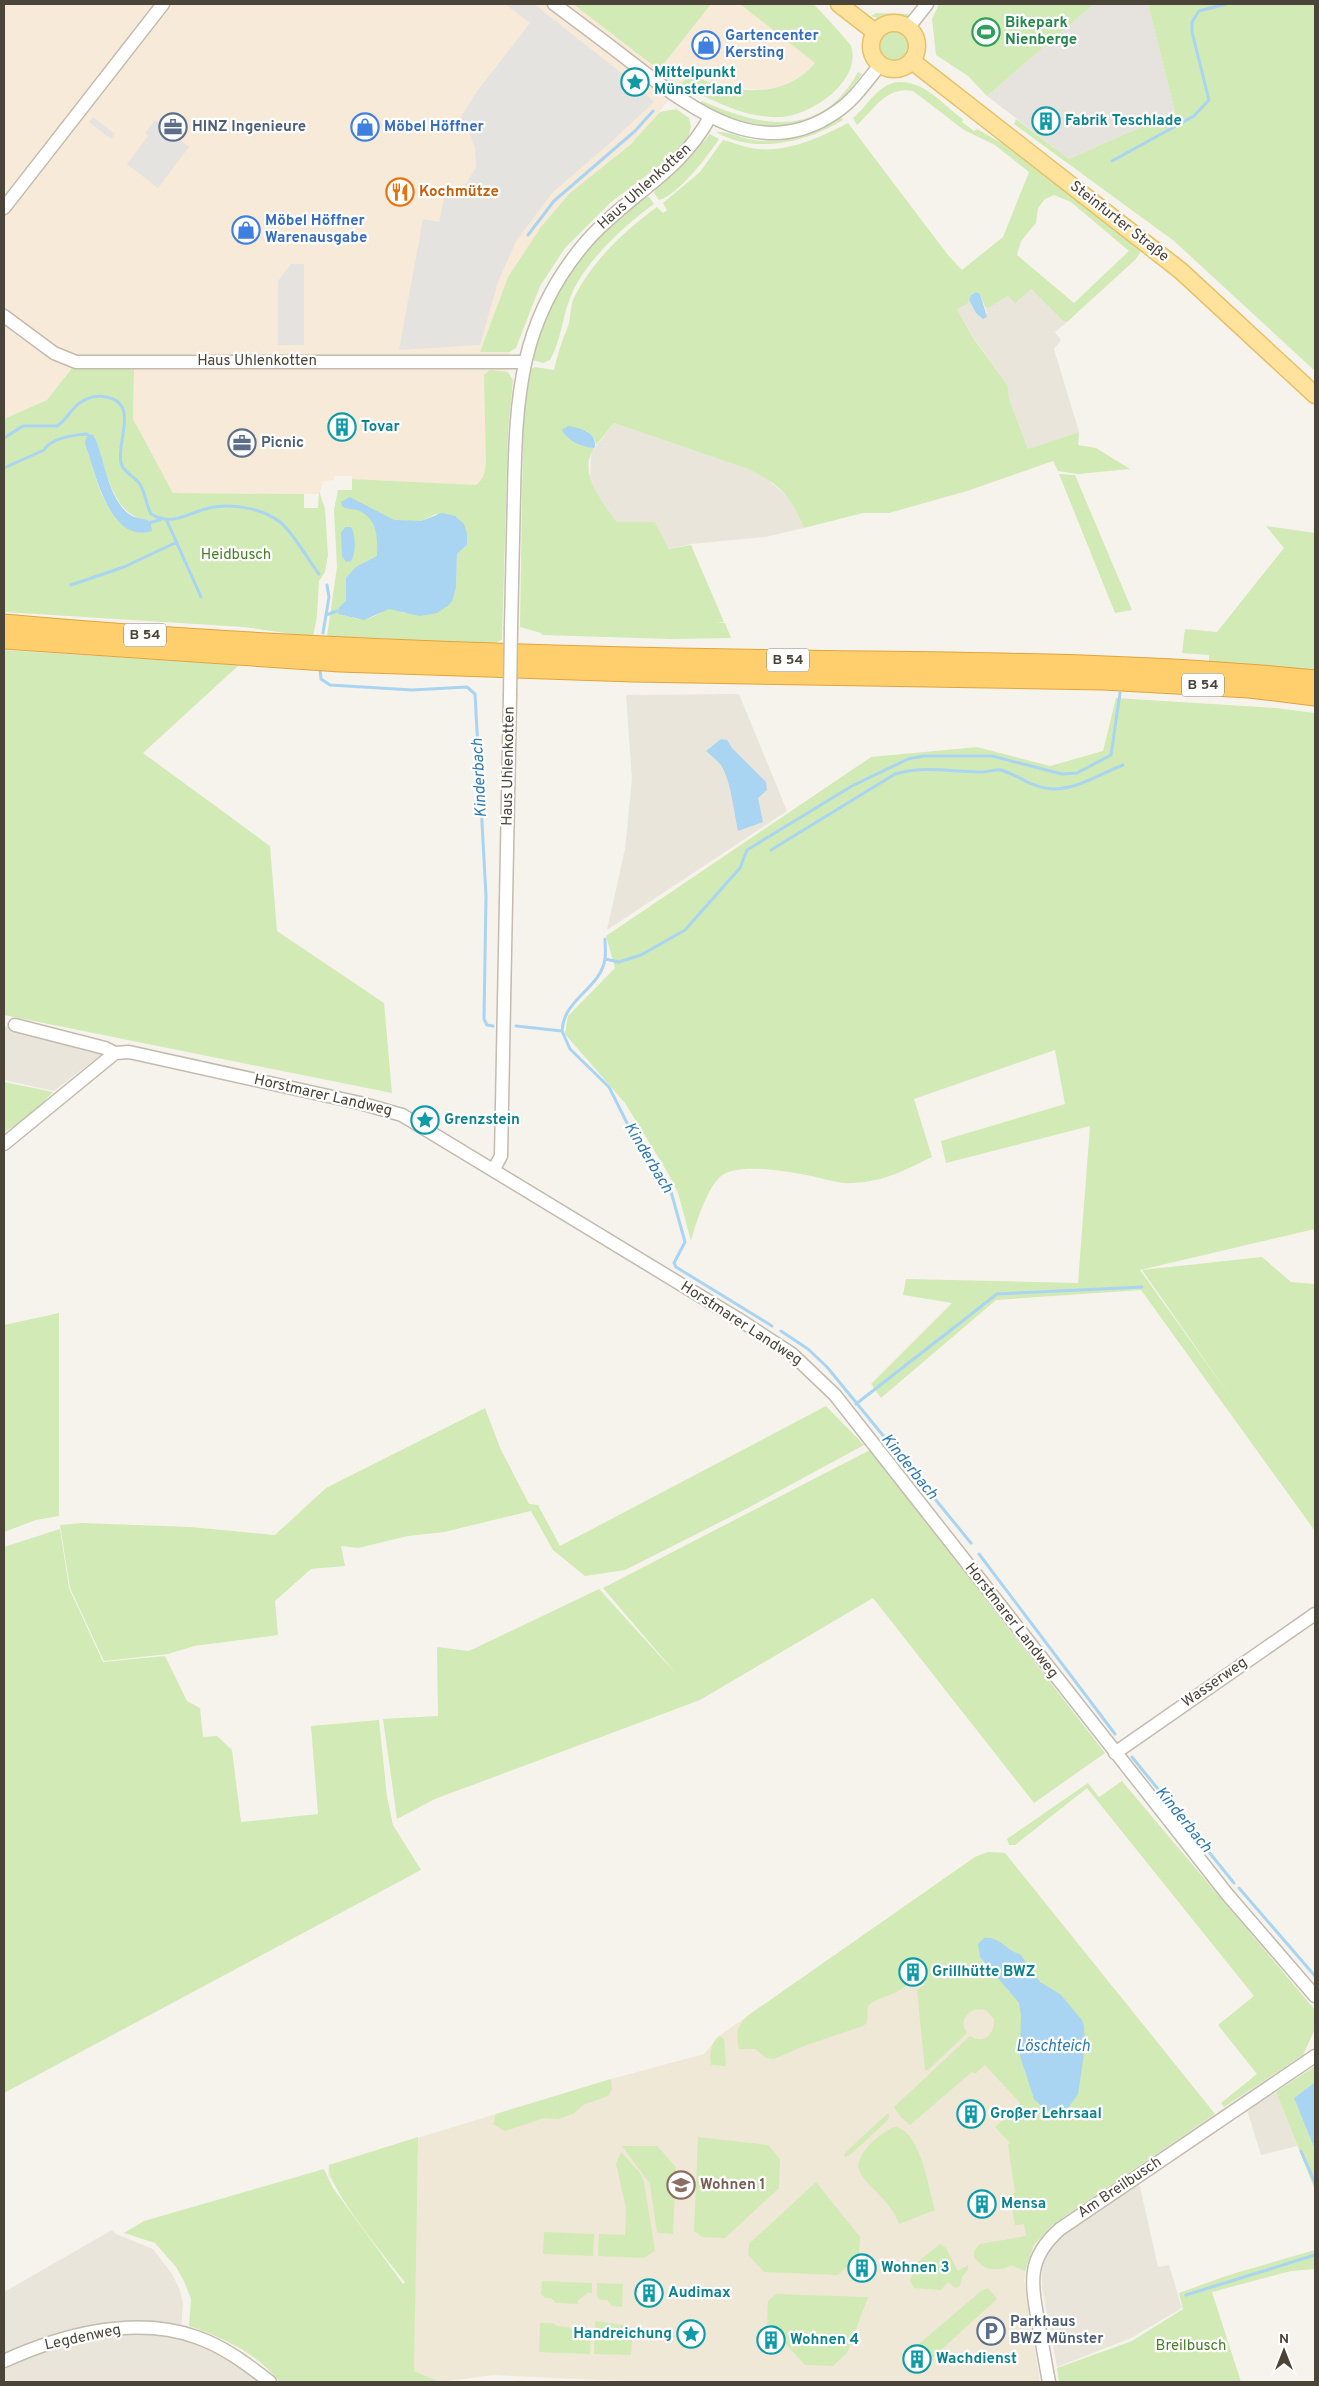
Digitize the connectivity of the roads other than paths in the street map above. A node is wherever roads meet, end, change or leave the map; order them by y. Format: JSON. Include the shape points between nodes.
{"nodes":[{"id":1,"x":163,"y":4,"type":"edge"},
{"id":2,"x":554,"y":4,"type":"edge"},
{"id":3,"x":839,"y":4,"type":"edge"},
{"id":4,"x":927,"y":4,"type":"edge"},
{"id":5,"x":908,"y":28,"type":"junction"},
{"id":6,"x":875,"y":32,"type":"junction"},
{"id":7,"x":912,"y":61,"type":"junction"},
{"id":8,"x":880,"y":65,"type":"junction"},
{"id":9,"x":710,"y":117,"type":"junction"},
{"id":10,"x":4,"y":208,"type":"edge"},
{"id":11,"x":4,"y":316,"type":"edge"},
{"id":12,"x":525,"y":362,"type":"junction"},
{"id":13,"x":1315,"y":395,"type":"edge"},
{"id":14,"x":4,"y":622,"type":"edge"},
{"id":15,"x":4,"y":639,"type":"edge"},
{"id":16,"x":1315,"y":680,"type":"edge"},
{"id":17,"x":1315,"y":696,"type":"edge"},
{"id":18,"x":15,"y":1025,"type":"dead end"},
{"id":19,"x":114,"y":1053,"type":"junction"},
{"id":20,"x":4,"y":1144,"type":"edge"},
{"id":21,"x":494,"y":1169,"type":"junction"},
{"id":22,"x":1315,"y":1614,"type":"edge"},
{"id":23,"x":1115,"y":1753,"type":"junction"},
{"id":24,"x":1315,"y":1996,"type":"edge"},
{"id":25,"x":1315,"y":2056,"type":"edge"},
{"id":26,"x":4,"y":2361,"type":"edge"},
{"id":27,"x":270,"y":2382,"type":"edge"},
{"id":28,"x":1049,"y":2382,"type":"edge"}],
"edges":[{"from":1,"to":10,"type":"street"},
{"from":2,"to":9,"type":"street","via":[[681,100]]},
{"from":3,"to":6,"type":"main road"},
{"from":4,"to":5,"type":"street"},
{"from":5,"to":6,"type":"main road","via":[[891,23]]},
{"from":5,"to":7,"type":"main road","via":[[914,34],[917,46]]},
{"from":6,"to":8,"type":"main road","via":[[870,50]]},
{"from":7,"to":8,"type":"main road","via":[[895,70]]},
{"from":7,"to":13,"type":"main road","name":"Steinfurter Straße","via":[[1181,271]]},
{"from":8,"to":9,"type":"street","via":[[841,109],[808,127],[763,133]]},
{"from":9,"to":12,"type":"street","name":"Haus Uhlenkotten","via":[[684,155],[610,216],[573,258],[545,304]]},
{"from":11,"to":12,"type":"street","name":"Haus Uhlenkotten","via":[[54,353],[76,362]]},
{"from":12,"to":21,"type":"street","name":"Haus Uhlenkotten","bridge":true,"via":[[516,430],[501,1156]]},
{"from":14,"to":16,"type":"highway","number":"B 54","via":[[260,643],[403,650],[1114,666]]},
{"from":15,"to":17,"type":"highway","number":"B 54","via":[[390,664],[633,672],[1104,680],[1249,688]]},
{"from":18,"to":19,"type":"street","name":"Horstmarer Landweg"},
{"from":19,"to":20,"type":"street"},
{"from":19,"to":21,"type":"street","name":"Horstmarer Landweg","via":[[129,1052],[380,1108],[417,1122]]},
{"from":21,"to":23,"type":"street","name":"Horstmarer Landweg","via":[[743,1322],[812,1372],[850,1413]]},
{"from":22,"to":23,"type":"street","name":"Wasserweg"},
{"from":23,"to":24,"type":"street","name":"Horstmarer Landweg","via":[[1227,1894]]},
{"from":25,"to":28,"type":"street","name":"Am Breilbusch","via":[[1048,2240],[1034,2268],[1032,2290]]},
{"from":26,"to":27,"type":"street","name":"Legdenweg","via":[[68,2338],[118,2328],[152,2329],[185,2333],[223,2349]]}]}
